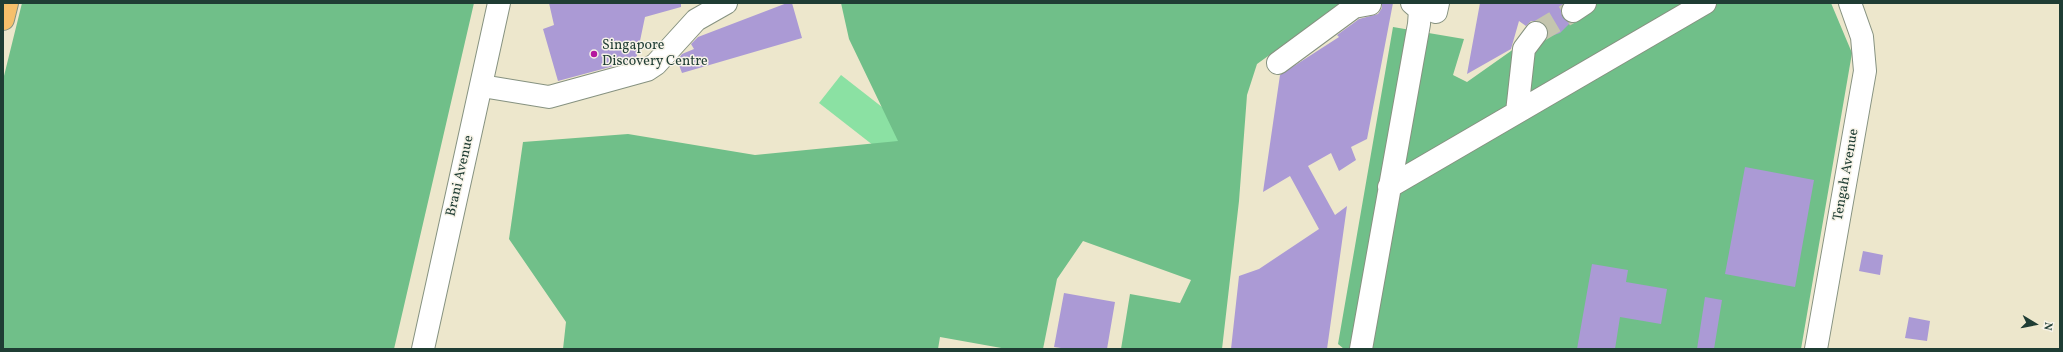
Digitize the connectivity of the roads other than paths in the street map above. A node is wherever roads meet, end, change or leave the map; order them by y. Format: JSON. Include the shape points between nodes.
{"nodes":[{"id":1,"x":7,"y":3,"type":"edge"},
{"id":2,"x":499,"y":3,"type":"edge"},
{"id":3,"x":726,"y":3,"type":"edge"},
{"id":4,"x":1412,"y":3,"type":"edge"},
{"id":5,"x":1705,"y":3,"type":"edge"},
{"id":6,"x":1850,"y":3,"type":"edge"},
{"id":7,"x":1370,"y":4,"type":"edge"},
{"id":8,"x":3,"y":19,"type":"edge"},
{"id":9,"x":1536,"y":33,"type":"tunnel mouth"},
{"id":10,"x":1278,"y":63,"type":"dead end"},
{"id":11,"x":482,"y":86,"type":"junction"},
{"id":12,"x":1517,"y":112,"type":"junction"},
{"id":13,"x":1389,"y":187,"type":"junction"},
{"id":14,"x":423,"y":349,"type":"edge"},
{"id":15,"x":1361,"y":349,"type":"edge"},
{"id":16,"x":1816,"y":349,"type":"edge"}],
"edges":[{"from":1,"to":8,"type":"main road"},
{"from":2,"to":11,"type":"lane","name":"Brani Avenue"},
{"from":3,"to":11,"type":"lane","via":[[696,20],[648,70],[549,97]]},
{"from":4,"to":13,"type":"lane","via":[[1420,10],[1419,24]]},
{"from":5,"to":12,"type":"lane"},
{"from":6,"to":16,"type":"lane","name":"Tengah Avenue","via":[[1862,37],[1866,71]]},
{"from":7,"to":10,"type":"lane","via":[[1354,7]]},
{"from":9,"to":12,"type":"lane","via":[[1524,50]]},
{"from":11,"to":14,"type":"lane","name":"Brani Avenue"},
{"from":12,"to":13,"type":"lane"},
{"from":13,"to":15,"type":"lane"}]}
